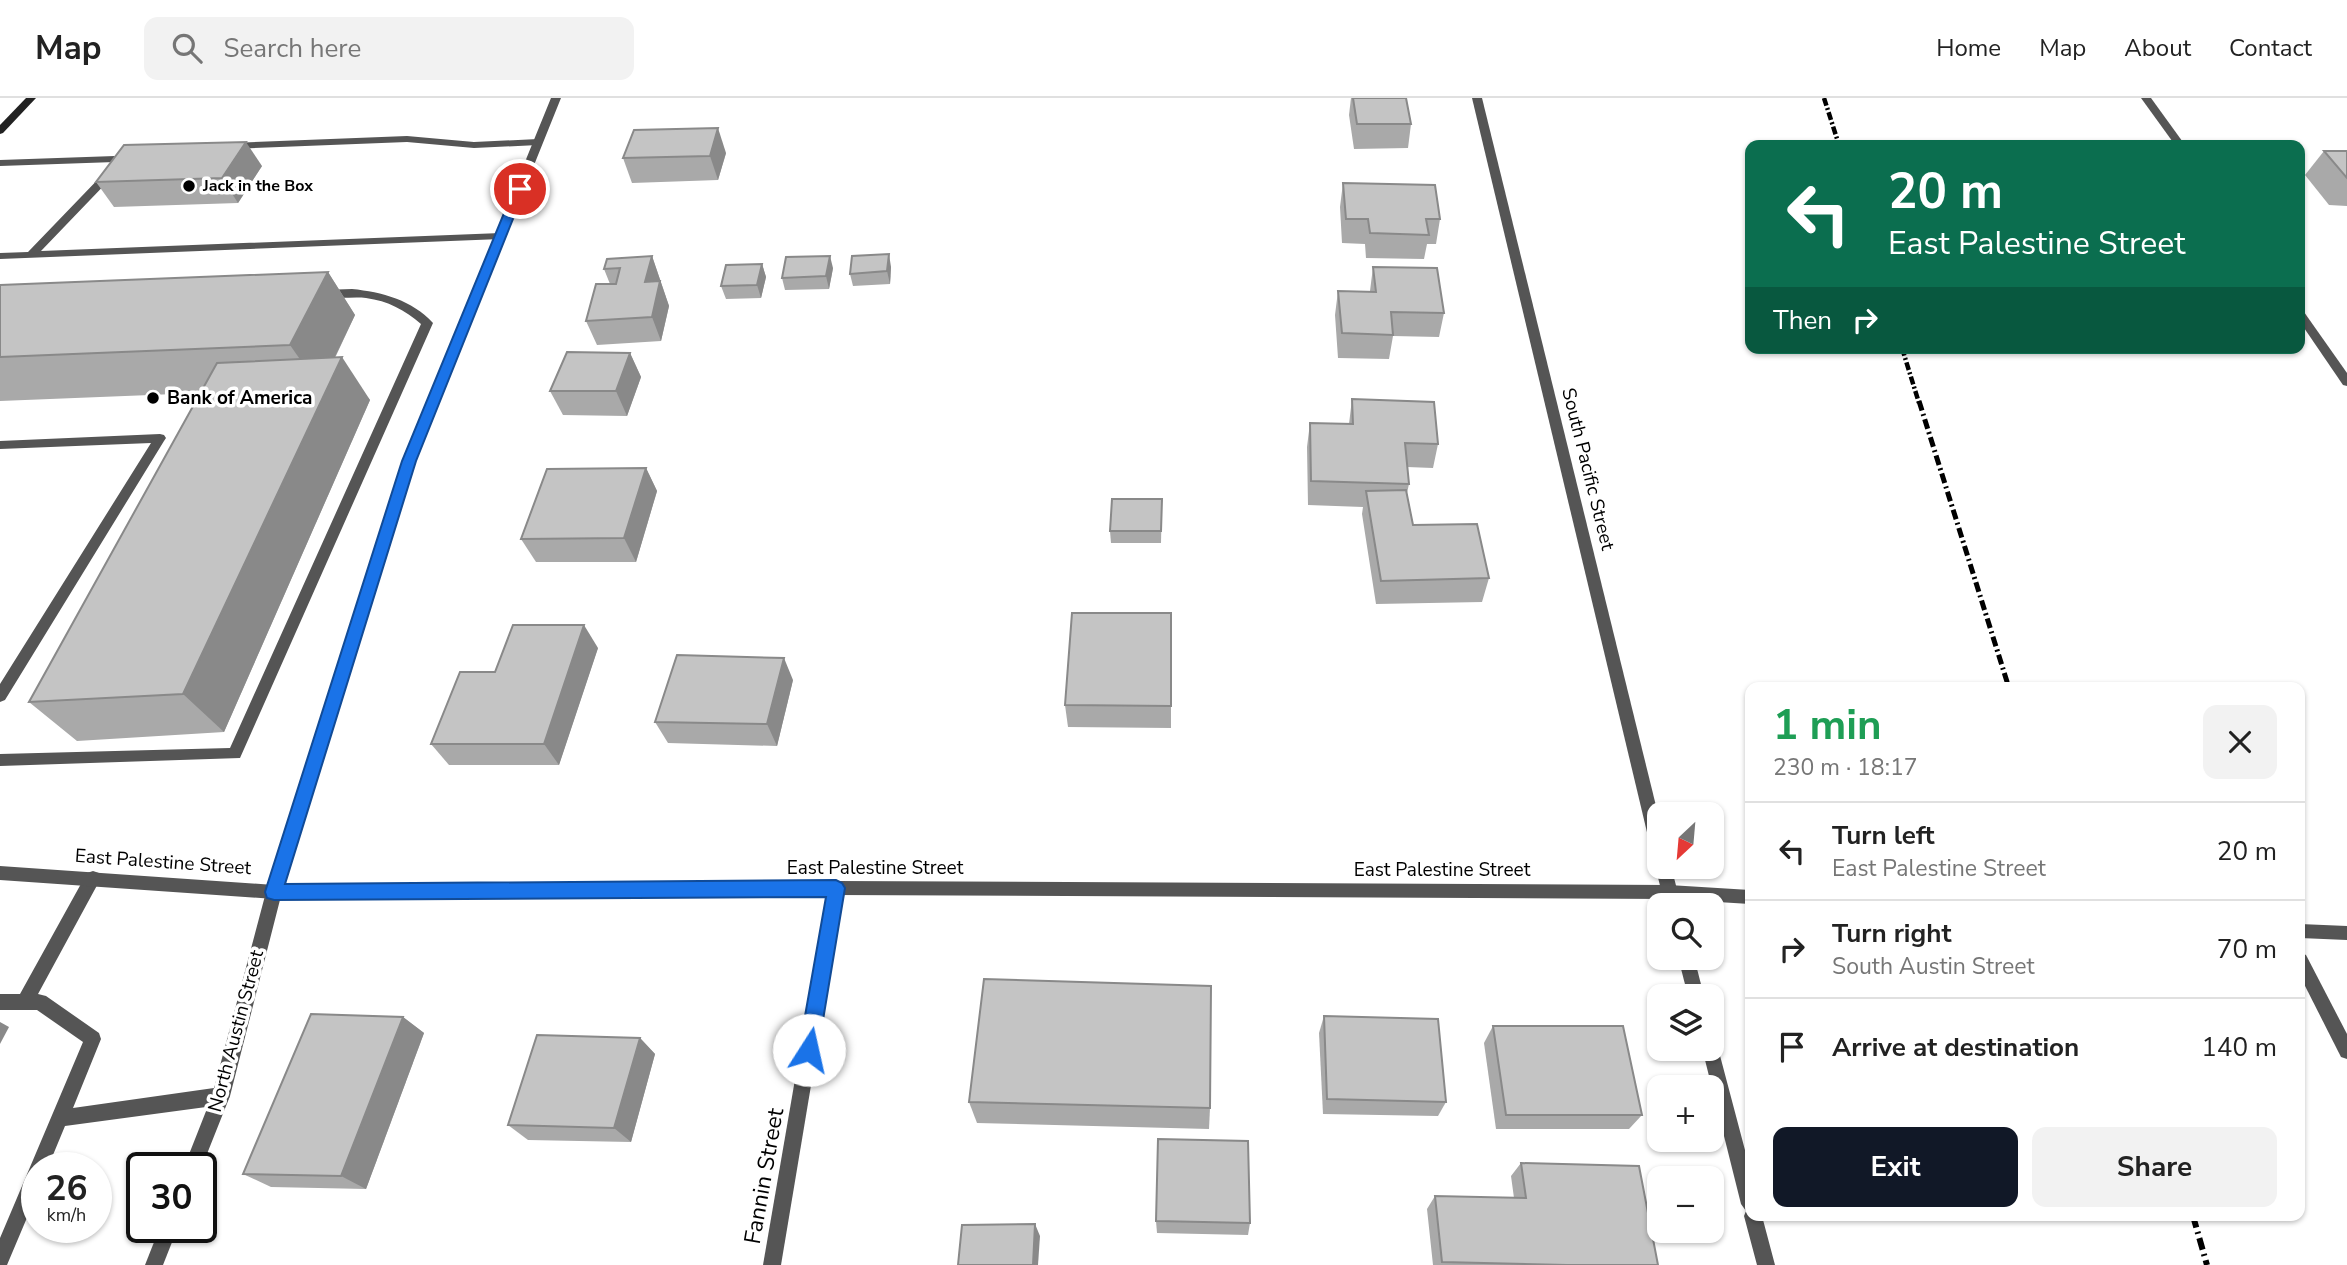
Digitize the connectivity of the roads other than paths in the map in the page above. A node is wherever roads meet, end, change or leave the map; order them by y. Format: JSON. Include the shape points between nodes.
{"nodes":[{"id":1,"x":31,"y":98,"type":"edge"},
{"id":2,"x":556,"y":98,"type":"edge"},
{"id":3,"x":1477,"y":98,"type":"edge"},
{"id":4,"x":2146,"y":98,"type":"edge"},
{"id":5,"x":0,"y":131,"type":"edge"},
{"id":6,"x":2176,"y":140,"type":"edge"},
{"id":7,"x":538,"y":142,"type":"junction"},
{"id":8,"x":220,"y":147,"type":"edge"},
{"id":9,"x":149,"y":152,"type":"edge"},
{"id":10,"x":126,"y":157,"type":"junction"},
{"id":11,"x":0,"y":163,"type":"edge"},
{"id":12,"x":501,"y":236,"type":"junction"},
{"id":13,"x":31,"y":255,"type":"junction"},
{"id":14,"x":0,"y":256,"type":"edge"},
{"id":15,"x":304,"y":294,"type":"edge"},
{"id":16,"x":2305,"y":322,"type":"edge"},
{"id":17,"x":2347,"y":382,"type":"edge"},
{"id":18,"x":0,"y":445,"type":"edge"},
{"id":19,"x":0,"y":696,"type":"edge"},
{"id":20,"x":0,"y":760,"type":"edge"},
{"id":21,"x":1648,"y":802,"type":"edge"},
{"id":22,"x":0,"y":873,"type":"edge"},
{"id":23,"x":93,"y":878,"type":"junction"},
{"id":24,"x":836,"y":888,"type":"junction"},
{"id":25,"x":274,"y":892,"type":"junction"},
{"id":26,"x":1724,"y":897,"type":"edge"},
{"id":27,"x":1745,"y":897,"type":"edge"},
{"id":28,"x":1647,"y":898,"type":"edge"},
{"id":29,"x":2305,"y":930,"type":"edge"},
{"id":30,"x":2347,"y":933,"type":"edge"},
{"id":31,"x":2305,"y":970,"type":"edge"},
{"id":32,"x":0,"y":1002,"type":"edge"},
{"id":33,"x":25,"y":1002,"type":"junction"},
{"id":34,"x":2347,"y":1051,"type":"edge"},
{"id":35,"x":1713,"y":1061,"type":"edge"},
{"id":36,"x":221,"y":1096,"type":"junction"},
{"id":37,"x":60,"y":1118,"type":"junction"},
{"id":38,"x":45,"y":1152,"type":"edge"},
{"id":39,"x":199,"y":1152,"type":"edge"},
{"id":40,"x":1745,"y":1185,"type":"edge"},
{"id":41,"x":21,"y":1210,"type":"edge"},
{"id":42,"x":1754,"y":1221,"type":"edge"},
{"id":43,"x":162,"y":1243,"type":"edge"},
{"id":44,"x":0,"y":1260,"type":"edge"},
{"id":45,"x":153,"y":1265,"type":"edge"},
{"id":46,"x":772,"y":1265,"type":"edge"},
{"id":47,"x":1766,"y":1265,"type":"edge"}],
"edges":[{"from":1,"to":5,"type":"main road"},
{"from":2,"to":7,"type":"street","name":"North Austin Street"},
{"from":3,"to":21,"type":"street","name":"South Pacific Street"},
{"from":4,"to":6,"type":"street"},
{"from":7,"to":8,"type":"street","via":[[474,145],[407,138]]},
{"from":7,"to":12,"type":"street","name":"North Austin Street"},
{"from":9,"to":10,"type":"street"},
{"from":10,"to":11,"type":"street"},
{"from":10,"to":13,"type":"street"},
{"from":12,"to":13,"type":"street"},
{"from":12,"to":25,"type":"street","name":"North Austin Street","via":[[409,461]]},
{"from":13,"to":14,"type":"street"},
{"from":15,"to":20,"type":"street","via":[[346,292],[396,300],[427,323],[235,754]]},
{"from":16,"to":17,"type":"street"},
{"from":18,"to":19,"type":"street","via":[[160,438]]},
{"from":22,"to":23,"type":"street","name":"East Palestine Street"},
{"from":23,"to":25,"type":"street","name":"East Palestine Street"},
{"from":23,"to":33,"type":"street"},
{"from":24,"to":25,"type":"street","name":"East Palestine Street"},
{"from":24,"to":28,"type":"street","name":"East Palestine Street"},
{"from":24,"to":46,"type":"street","name":"Fannin Street"},
{"from":25,"to":36,"type":"street","name":"North Austin Street"},
{"from":26,"to":27,"type":"street","name":"East Palestine Street"},
{"from":29,"to":30,"type":"street"},
{"from":31,"to":34,"type":"street"},
{"from":32,"to":33,"type":"street"},
{"from":33,"to":37,"type":"street","via":[[40,1002],[93,1039]]},
{"from":35,"to":40,"type":"street"},
{"from":36,"to":37,"type":"street"},
{"from":36,"to":39,"type":"street","name":"North Austin Street"},
{"from":37,"to":38,"type":"street"},
{"from":41,"to":44,"type":"street"},
{"from":42,"to":47,"type":"street"},
{"from":43,"to":45,"type":"street"}]}
